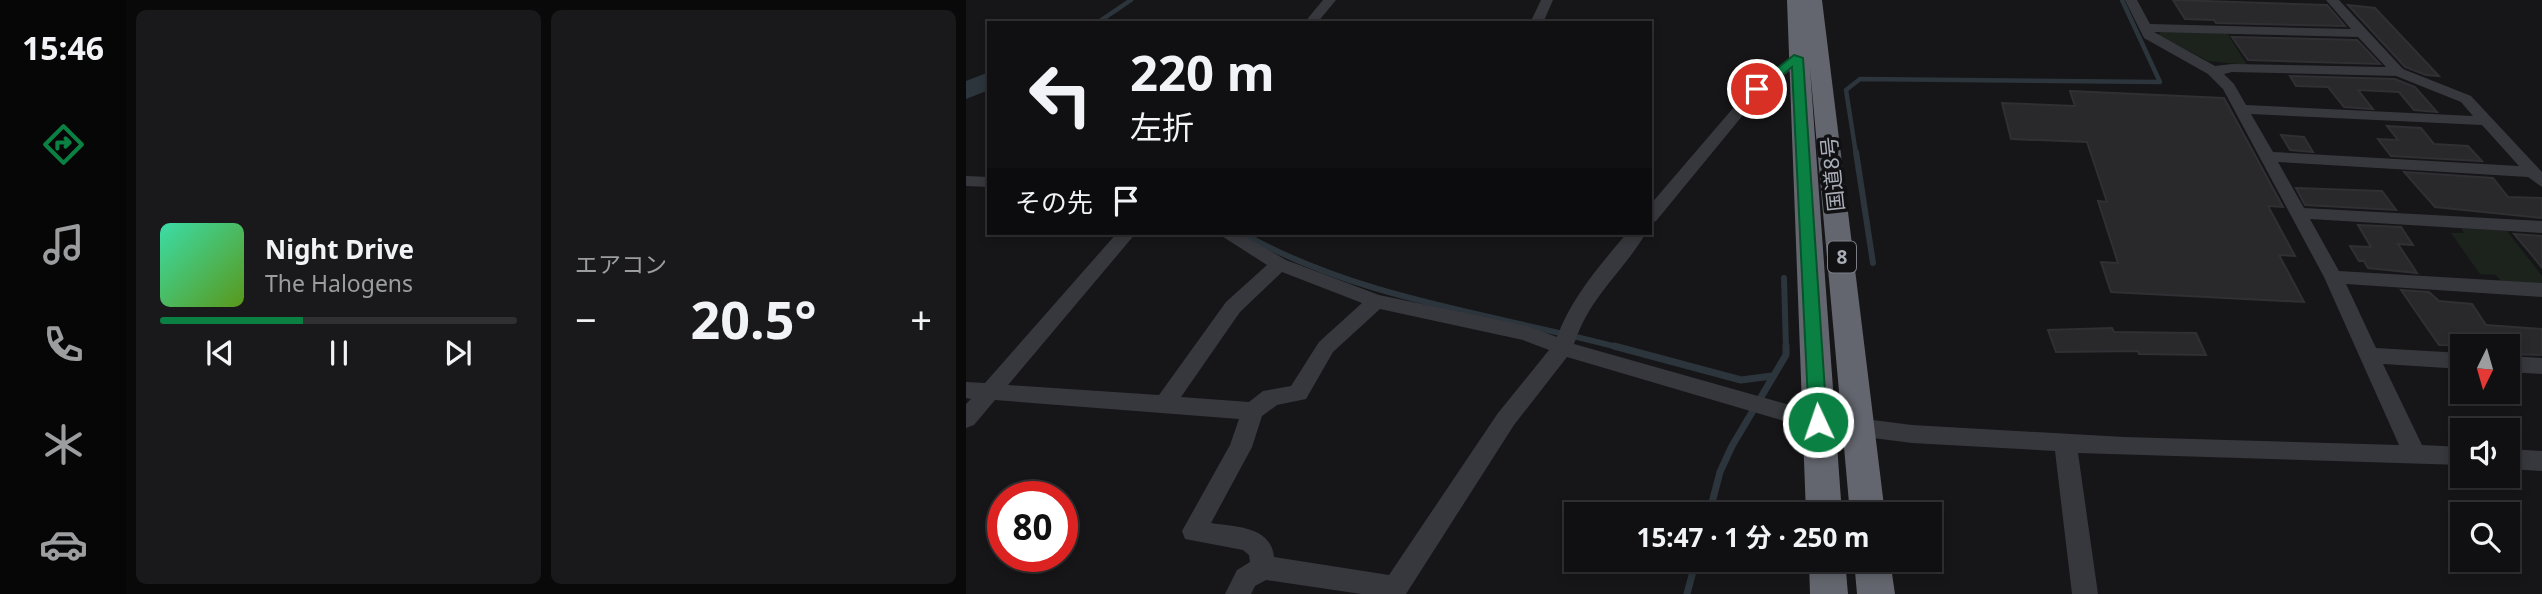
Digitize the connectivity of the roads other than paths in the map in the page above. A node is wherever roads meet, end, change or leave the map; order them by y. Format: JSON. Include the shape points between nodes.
{"nodes":[{"id":1,"x":1330,"y":0,"type":"edge"},
{"id":2,"x":1548,"y":0,"type":"edge"},
{"id":3,"x":1796,"y":0,"type":"edge"},
{"id":4,"x":1813,"y":0,"type":"edge"},
{"id":5,"x":2131,"y":0,"type":"edge"},
{"id":6,"x":2332,"y":0,"type":"edge"},
{"id":7,"x":1312,"y":21,"type":"edge"},
{"id":8,"x":1536,"y":21,"type":"edge"},
{"id":9,"x":2145,"y":28,"type":"junction"},
{"id":10,"x":2363,"y":33,"type":"junction"},
{"id":11,"x":1798,"y":58,"type":"junction"},
{"id":12,"x":2213,"y":71,"type":"junction"},
{"id":13,"x":2398,"y":72,"type":"junction"},
{"id":14,"x":2241,"y":109,"type":"junction"},
{"id":15,"x":2486,"y":121,"type":"junction"},
{"id":16,"x":2268,"y":157,"type":"junction"},
{"id":17,"x":2537,"y":177,"type":"edge"},
{"id":18,"x":966,"y":181,"type":"edge"},
{"id":19,"x":987,"y":182,"type":"edge"},
{"id":20,"x":2298,"y":213,"type":"junction"},
{"id":21,"x":1652,"y":215,"type":"edge"},
{"id":22,"x":2542,"y":227,"type":"edge"},
{"id":23,"x":1126,"y":235,"type":"edge"},
{"id":24,"x":1229,"y":235,"type":"edge"},
{"id":25,"x":1635,"y":235,"type":"edge"},
{"id":26,"x":1279,"y":264,"type":"junction"},
{"id":27,"x":2333,"y":277,"type":"junction"},
{"id":28,"x":2542,"y":290,"type":"edge"},
{"id":29,"x":1376,"y":301,"type":"junction"},
{"id":30,"x":1563,"y":347,"type":"junction"},
{"id":31,"x":2369,"y":355,"type":"junction"},
{"id":32,"x":2450,"y":360,"type":"edge"},
{"id":33,"x":2520,"y":365,"type":"edge"},
{"id":34,"x":2542,"y":366,"type":"edge"},
{"id":35,"x":966,"y":390,"type":"edge"},
{"id":36,"x":990,"y":392,"type":"junction"},
{"id":37,"x":1163,"y":406,"type":"junction"},
{"id":38,"x":1253,"y":411,"type":"junction"},
{"id":39,"x":966,"y":419,"type":"edge"},
{"id":40,"x":1818,"y":422,"type":"junction"},
{"id":41,"x":1859,"y":429,"type":"junction"},
{"id":42,"x":2065,"y":443,"type":"junction"},
{"id":43,"x":2414,"y":452,"type":"junction"},
{"id":44,"x":2450,"y":455,"type":"edge"},
{"id":45,"x":2520,"y":460,"type":"edge"},
{"id":46,"x":2542,"y":461,"type":"edge"},
{"id":47,"x":1823,"y":502,"type":"edge"},
{"id":48,"x":1867,"y":502,"type":"edge"},
{"id":49,"x":1263,"y":568,"type":"junction"},
{"id":50,"x":1828,"y":572,"type":"edge"},
{"id":51,"x":1873,"y":572,"type":"edge"},
{"id":52,"x":1392,"y":591,"type":"edge"},
{"id":53,"x":1238,"y":594,"type":"edge"},
{"id":54,"x":1829,"y":594,"type":"edge"},
{"id":55,"x":1876,"y":594,"type":"edge"},
{"id":56,"x":2085,"y":594,"type":"edge"}],
"edges":[{"from":1,"to":7,"type":"street"},
{"from":2,"to":8,"type":"street"},
{"from":3,"to":11,"type":"highway","name":"国道8号","number":"8"},
{"from":4,"to":41,"type":"highway","name":"国道8号","number":"8"},
{"from":5,"to":9,"type":"street"},
{"from":6,"to":10,"type":"street"},
{"from":9,"to":10,"type":"street"},
{"from":9,"to":12,"type":"street","via":[[2148,35]]},
{"from":10,"to":13,"type":"street"},
{"from":11,"to":21,"type":"street","via":[[1757,89]]},
{"from":11,"to":40,"type":"highway","name":"国道8号","number":"8"},
{"from":12,"to":13,"type":"street"},
{"from":12,"to":14,"type":"street"},
{"from":13,"to":15,"type":"street","via":[[2466,99]]},
{"from":14,"to":15,"type":"street"},
{"from":14,"to":16,"type":"street"},
{"from":15,"to":17,"type":"street"},
{"from":16,"to":17,"type":"street"},
{"from":16,"to":20,"type":"street"},
{"from":18,"to":19,"type":"street"},
{"from":20,"to":22,"type":"street"},
{"from":20,"to":27,"type":"street"},
{"from":23,"to":36,"type":"street"},
{"from":24,"to":26,"type":"street"},
{"from":25,"to":30,"type":"street","via":[[1596,284],[1571,324]]},
{"from":26,"to":29,"type":"street"},
{"from":26,"to":37,"type":"street","via":[[1233,307]]},
{"from":27,"to":28,"type":"street"},
{"from":27,"to":31,"type":"street"},
{"from":29,"to":30,"type":"street","via":[[1527,333]]},
{"from":29,"to":38,"type":"street","via":[[1326,347],[1298,393],[1271,397]]},
{"from":30,"to":40,"type":"street"},
{"from":30,"to":52,"type":"street","via":[[1506,419]]},
{"from":31,"to":32,"type":"street"},
{"from":31,"to":43,"type":"street"},
{"from":33,"to":34,"type":"street"},
{"from":35,"to":36,"type":"street"},
{"from":36,"to":37,"type":"street"},
{"from":36,"to":39,"type":"street"},
{"from":37,"to":38,"type":"street"},
{"from":38,"to":49,"type":"street","via":[[1241,447],[1195,531],[1249,540],[1261,549]]},
{"from":40,"to":41,"type":"street"},
{"from":40,"to":47,"type":"highway","name":"国道8号","number":"8"},
{"from":41,"to":42,"type":"street"},
{"from":41,"to":48,"type":"highway","name":"国道8号","number":"8"},
{"from":42,"to":43,"type":"street"},
{"from":42,"to":56,"type":"street"},
{"from":43,"to":44,"type":"street"},
{"from":45,"to":46,"type":"street"},
{"from":49,"to":52,"type":"street","via":[[1314,573]]},
{"from":49,"to":53,"type":"street","via":[[1246,578]]},
{"from":50,"to":54,"type":"highway"},
{"from":51,"to":55,"type":"highway"}]}
